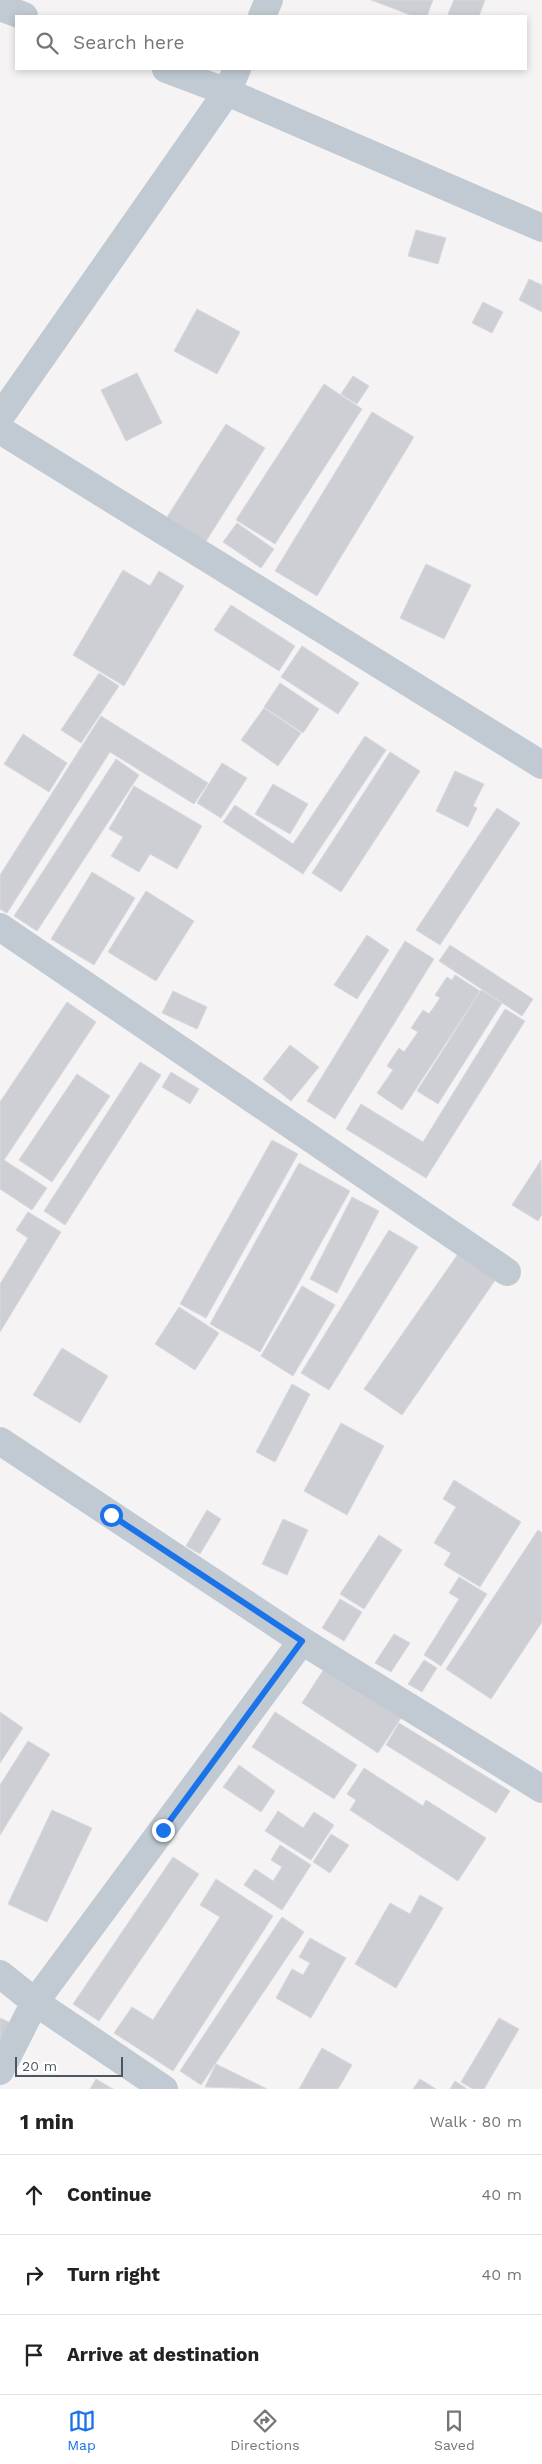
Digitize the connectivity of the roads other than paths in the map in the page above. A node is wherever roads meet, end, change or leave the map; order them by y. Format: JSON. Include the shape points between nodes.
{"nodes":[{"id":1,"x":269,"y":0,"type":"edge"},
{"id":2,"x":0,"y":7,"type":"edge"},
{"id":3,"x":21,"y":15,"type":"edge"},
{"id":4,"x":262,"y":15,"type":"edge"},
{"id":5,"x":172,"y":70,"type":"edge"},
{"id":6,"x":232,"y":80,"type":"edge"},
{"id":7,"x":542,"y":228,"type":"edge"},
{"id":8,"x":0,"y":417,"type":"edge"},
{"id":9,"x":0,"y":430,"type":"edge"},
{"id":10,"x":542,"y":765,"type":"edge"},
{"id":11,"x":0,"y":927,"type":"edge"},
{"id":12,"x":507,"y":1272,"type":"dead end"},
{"id":13,"x":0,"y":1441,"type":"edge"},
{"id":14,"x":302,"y":1641,"type":"junction"},
{"id":15,"x":542,"y":1789,"type":"edge"},
{"id":16,"x":0,"y":1974,"type":"edge"},
{"id":17,"x":35,"y":2002,"type":"junction"},
{"id":18,"x":0,"y":2071,"type":"edge"},
{"id":19,"x":164,"y":2089,"type":"edge"}],
"edges":[{"from":1,"to":4,"type":"street"},
{"from":2,"to":3,"type":"street"},
{"from":5,"to":6,"type":"street"},
{"from":6,"to":7,"type":"street"},
{"from":6,"to":8,"type":"street"},
{"from":9,"to":10,"type":"street"},
{"from":11,"to":12,"type":"street"},
{"from":13,"to":14,"type":"street"},
{"from":14,"to":15,"type":"street"},
{"from":14,"to":17,"type":"street"},
{"from":16,"to":17,"type":"street"},
{"from":17,"to":18,"type":"street"},
{"from":17,"to":19,"type":"street"}]}
